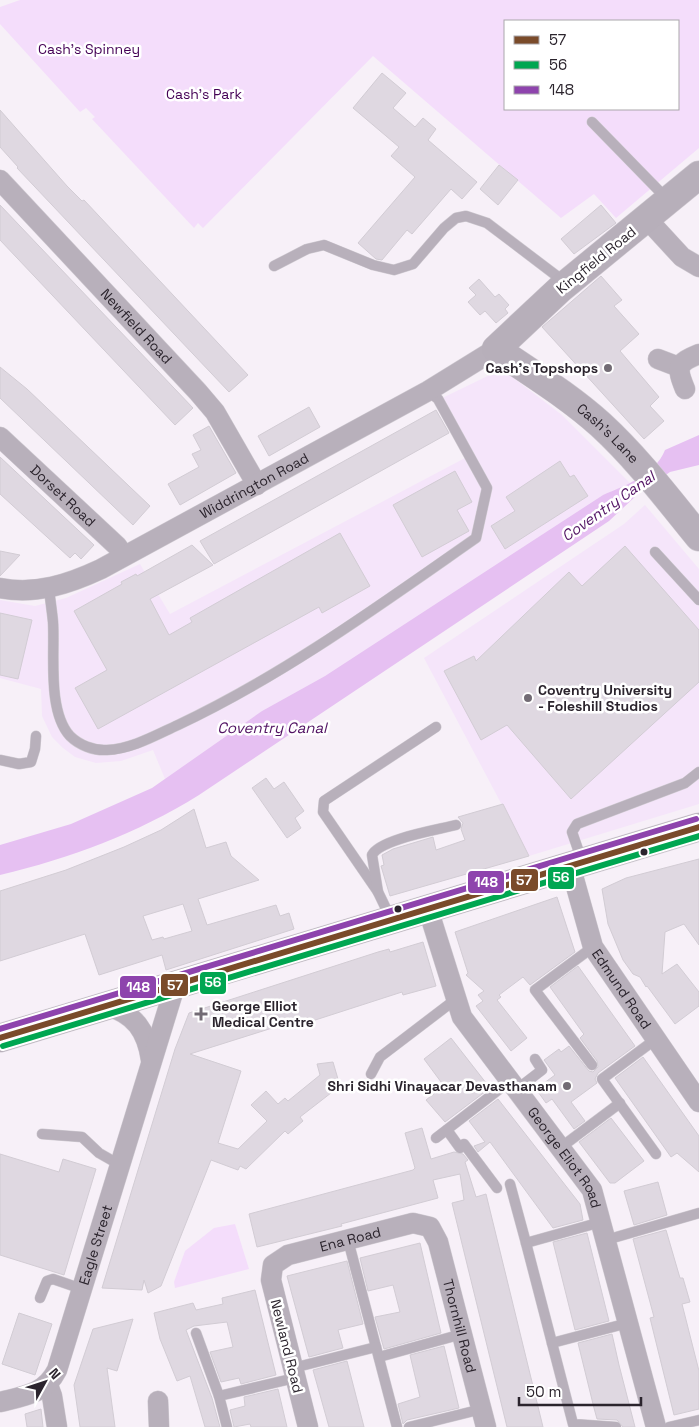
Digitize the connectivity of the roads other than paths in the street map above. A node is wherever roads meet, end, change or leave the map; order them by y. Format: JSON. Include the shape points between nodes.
{"nodes":[{"id":1,"x":592,"y":122,"type":"dead end"},
{"id":2,"x":699,"y":175,"type":"edge"},
{"id":3,"x":0,"y":180,"type":"edge"},
{"id":4,"x":668,"y":200,"type":"junction"},
{"id":5,"x":647,"y":219,"type":"junction"},
{"id":6,"x":274,"y":266,"type":"dead end"},
{"id":7,"x":699,"y":267,"type":"edge"},
{"id":8,"x":567,"y":283,"type":"junction"},
{"id":9,"x":496,"y":348,"type":"junction"},
{"id":10,"x":699,"y":354,"type":"edge"},
{"id":11,"x":658,"y":359,"type":"dead end"},
{"id":12,"x":679,"y":367,"type":"junction"},
{"id":13,"x":685,"y":389,"type":"dead end"},
{"id":14,"x":428,"y":391,"type":"junction"},
{"id":15,"x":0,"y":437,"type":"edge"},
{"id":16,"x":257,"y":485,"type":"junction"},
{"id":17,"x":694,"y":532,"type":"edge"},
{"id":18,"x":656,"y":552,"type":"dead end"},
{"id":19,"x":124,"y":556,"type":"junction"},
{"id":20,"x":0,"y":588,"type":"edge"},
{"id":21,"x":48,"y":588,"type":"junction"},
{"id":22,"x":699,"y":600,"type":"edge"},
{"id":23,"x":436,"y":727,"type":"dead end"},
{"id":24,"x":36,"y":736,"type":"dead end"},
{"id":25,"x":0,"y":760,"type":"edge"},
{"id":26,"x":699,"y":772,"type":"edge"},
{"id":27,"x":456,"y":825,"type":"dead end"},
{"id":28,"x":699,"y":826,"type":"edge"},
{"id":29,"x":576,"y":863,"type":"junction"},
{"id":30,"x":378,"y":892,"type":"junction"},
{"id":31,"x":428,"y":909,"type":"junction"},
{"id":32,"x":391,"y":920,"type":"junction"},
{"id":33,"x":593,"y":947,"type":"junction"},
{"id":34,"x":175,"y":986,"type":"junction"},
{"id":35,"x":456,"y":999,"type":"junction"},
{"id":36,"x":106,"y":1006,"type":"junction"},
{"id":37,"x":0,"y":1038,"type":"edge"},
{"id":38,"x":656,"y":1039,"type":"junction"},
{"id":39,"x":535,"y":1059,"type":"dead end"},
{"id":40,"x":152,"y":1062,"type":"junction"},
{"id":41,"x":592,"y":1065,"type":"dead end"},
{"id":42,"x":371,"y":1074,"type":"dead end"},
{"id":43,"x":513,"y":1085,"type":"junction"},
{"id":44,"x":699,"y":1102,"type":"edge"},
{"id":45,"x":620,"y":1103,"type":"junction"},
{"id":46,"x":447,"y":1130,"type":"junction"},
{"id":47,"x":42,"y":1134,"type":"dead end"},
{"id":48,"x":436,"y":1138,"type":"dead end"},
{"id":49,"x":560,"y":1148,"type":"junction"},
{"id":50,"x":656,"y":1154,"type":"dead end"},
{"id":51,"x":120,"y":1165,"type":"junction"},
{"id":52,"x":510,"y":1184,"type":"dead end"},
{"id":53,"x":497,"y":1188,"type":"dead end"},
{"id":54,"x":699,"y":1213,"type":"edge"},
{"id":55,"x":430,"y":1227,"type":"joint"},
{"id":56,"x":603,"y":1231,"type":"junction"},
{"id":57,"x":348,"y":1240,"type":"junction"},
{"id":58,"x":526,"y":1243,"type":"junction"},
{"id":59,"x":273,"y":1264,"type":"joint"},
{"id":60,"x":82,"y":1289,"type":"junction"},
{"id":61,"x":40,"y":1298,"type":"dead end"},
{"id":62,"x":628,"y":1323,"type":"junction"},
{"id":63,"x":196,"y":1333,"type":"dead end"},
{"id":64,"x":462,"y":1334,"type":"junction"},
{"id":65,"x":552,"y":1343,"type":"junction"},
{"id":66,"x":377,"y":1352,"type":"junction"},
{"id":67,"x":294,"y":1373,"type":"junction"},
{"id":68,"x":48,"y":1386,"type":"junction"},
{"id":69,"x":219,"y":1396,"type":"junction"},
{"id":70,"x":158,"y":1401,"type":"dead end"},
{"id":71,"x":0,"y":1402,"type":"edge"},
{"id":72,"x":484,"y":1418,"type":"edge"},
{"id":73,"x":699,"y":1420,"type":"edge"},
{"id":74,"x":573,"y":1426,"type":"edge"},
{"id":75,"x":58,"y":1427,"type":"edge"},
{"id":76,"x":160,"y":1427,"type":"edge"},
{"id":77,"x":228,"y":1427,"type":"edge"},
{"id":78,"x":308,"y":1427,"type":"edge"},
{"id":79,"x":397,"y":1427,"type":"edge"},
{"id":80,"x":409,"y":1427,"type":"edge"},
{"id":81,"x":616,"y":1427,"type":"edge"},
{"id":82,"x":656,"y":1427,"type":"edge"},
{"id":83,"x":668,"y":1427,"type":"edge"}],
"edges":[{"from":1,"to":4,"type":"lane"},
{"from":2,"to":4,"type":"main road","name":"Kingfield Road"},
{"from":3,"to":16,"type":"street","name":"Newfield Road","via":[[215,412]]},
{"from":4,"to":5,"type":"main road","name":"Kingfield Road"},
{"from":5,"to":7,"type":"street","via":[[682,257]]},
{"from":5,"to":8,"type":"main road","name":"Kingfield Road"},
{"from":6,"to":8,"type":"lane","via":[[307,249],[324,245],[394,270],[413,264],[444,228],[456,218],[466,216],[487,223]]},
{"from":8,"to":9,"type":"main road","name":"Kingfield Road"},
{"from":9,"to":14,"type":"street","name":"Widdrington Road"},
{"from":9,"to":17,"type":"main road","name":"Cash's Lane","via":[[579,406],[624,449]]},
{"from":10,"to":12,"type":"street","via":[[681,362]]},
{"from":11,"to":12,"type":"street"},
{"from":12,"to":13,"type":"street"},
{"from":14,"to":16,"type":"street","name":"Widdrington Road"},
{"from":14,"to":21,"type":"lane","via":[[438,399],[487,488],[476,538],[332,637],[204,712],[117,749],[97,750],[70,736],[63,727],[55,696],[53,620]]},
{"from":15,"to":19,"type":"street","name":"Dorset Road"},
{"from":16,"to":19,"type":"street","name":"Widdrington Road"},
{"from":18,"to":22,"type":"lane"},
{"from":19,"to":21,"type":"street","name":"Widdrington Road","via":[[83,577]]},
{"from":20,"to":21,"type":"street","name":"Widdrington Road","via":[[21,592]]},
{"from":23,"to":30,"type":"lane","via":[[324,802],[323,812]]},
{"from":24,"to":25,"type":"lane","via":[[36,750],[30,762],[19,764]]},
{"from":26,"to":29,"type":"lane","via":[[685,783],[577,824],[572,832]]},
{"from":27,"to":30,"type":"lane","via":[[374,850]]},
{"from":28,"to":29,"type":"main road"},
{"from":29,"to":31,"type":"main road"},
{"from":29,"to":33,"type":"street","name":"Edmund Road"},
{"from":30,"to":32,"type":"lane"},
{"from":31,"to":32,"type":"main road"},
{"from":31,"to":35,"type":"street","name":"George Eliot Road"},
{"from":32,"to":34,"type":"main road"},
{"from":33,"to":38,"type":"street","name":"Edmund Road"},
{"from":33,"to":41,"type":"lane","via":[[536,990]]},
{"from":34,"to":36,"type":"main road"},
{"from":34,"to":40,"type":"street","name":"Eagle Street"},
{"from":35,"to":42,"type":"lane","via":[[380,1057]]},
{"from":35,"to":43,"type":"street","name":"George Eliot Road","via":[[462,1017]]},
{"from":36,"to":37,"type":"main road"},
{"from":36,"to":40,"type":"street","name":"Eagle Street","via":[[136,1021],[146,1035]]},
{"from":38,"to":44,"type":"street","name":"Edmund Road"},
{"from":38,"to":45,"type":"lane","via":[[602,1079]]},
{"from":39,"to":43,"type":"lane","via":[[542,1070]]},
{"from":40,"to":51,"type":"street","name":"Eagle Street"},
{"from":43,"to":46,"type":"lane"},
{"from":43,"to":49,"type":"street","name":"George Eliot Road"},
{"from":45,"to":49,"type":"lane"},
{"from":45,"to":50,"type":"lane"},
{"from":46,"to":48,"type":"lane"},
{"from":46,"to":53,"type":"lane","via":[[460,1148],[464,1144]]},
{"from":47,"to":51,"type":"lane","via":[[82,1136],[99,1154]]},
{"from":49,"to":56,"type":"street","name":"George Eliot Road","via":[[592,1190]]},
{"from":51,"to":60,"type":"street","name":"Eagle Street"},
{"from":52,"to":58,"type":"lane"},
{"from":54,"to":56,"type":"lane"},
{"from":55,"to":57,"type":"street","name":"Ena Road","via":[[414,1223]]},
{"from":55,"to":64,"type":"street","name":"Thornhill Road","via":[[438,1242]]},
{"from":56,"to":58,"type":"lane"},
{"from":56,"to":62,"type":"street","name":"George Eliot Road"},
{"from":57,"to":59,"type":"street","name":"Ena Road","via":[[288,1255]]},
{"from":57,"to":66,"type":"lane"},
{"from":58,"to":65,"type":"lane"},
{"from":59,"to":67,"type":"street","name":"Newland Road","via":[[271,1280]]},
{"from":60,"to":61,"type":"lane","via":[[53,1279],[47,1281]]},
{"from":60,"to":68,"type":"street","name":"Eagle Street","via":[[57,1370]]},
{"from":62,"to":65,"type":"lane"},
{"from":62,"to":82,"type":"street","name":"George Eliot Road"},
{"from":63,"to":69,"type":"lane"},
{"from":64,"to":66,"type":"lane"},
{"from":64,"to":72,"type":"street","name":"Thornhill Road"},
{"from":65,"to":74,"type":"lane"},
{"from":66,"to":67,"type":"lane"},
{"from":66,"to":79,"type":"lane"},
{"from":67,"to":69,"type":"lane"},
{"from":67,"to":78,"type":"street","name":"Newland Road"},
{"from":68,"to":71,"type":"street","via":[[30,1395]]},
{"from":68,"to":75,"type":"street"},
{"from":69,"to":77,"type":"lane"},
{"from":70,"to":76,"type":"street"},
{"from":72,"to":80,"type":"lane"},
{"from":73,"to":83,"type":"lane"},
{"from":74,"to":81,"type":"lane"}]}
